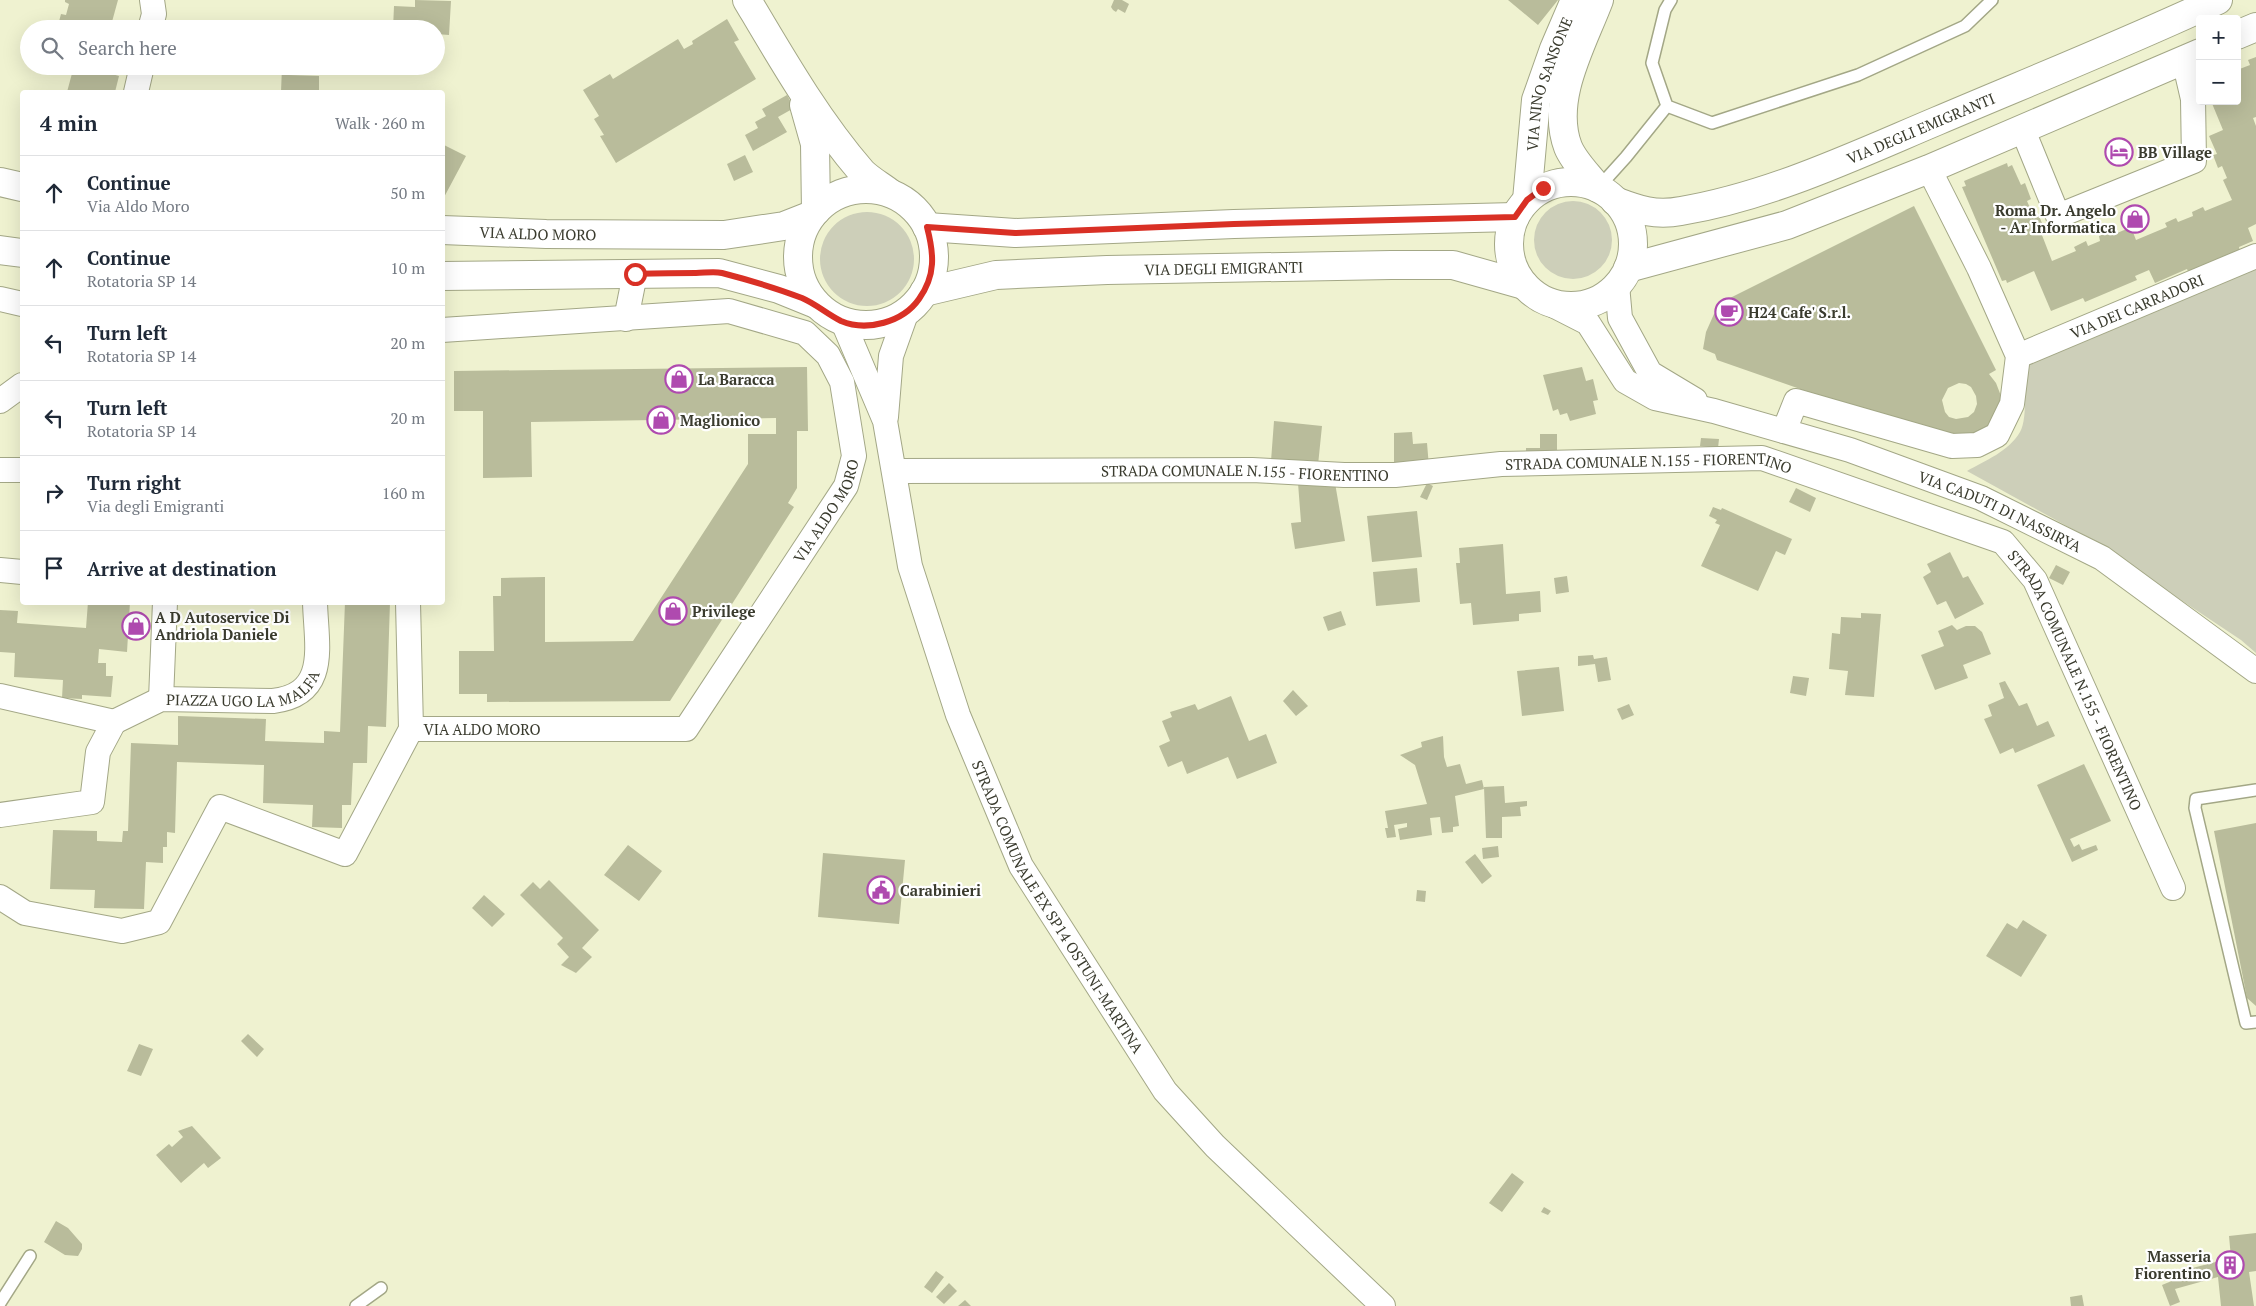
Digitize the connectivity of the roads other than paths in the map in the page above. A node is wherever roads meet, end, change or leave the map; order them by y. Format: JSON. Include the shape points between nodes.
{"nodes":[{"id":1,"x":152,"y":0,"type":"edge"},
{"id":2,"x":747,"y":0,"type":"edge"},
{"id":3,"x":1575,"y":0,"type":"edge"},
{"id":4,"x":1600,"y":0,"type":"edge"},
{"id":5,"x":1671,"y":0,"type":"edge"},
{"id":6,"x":1992,"y":0,"type":"edge"},
{"id":7,"x":2218,"y":0,"type":"edge"},
{"id":8,"x":152,"y":20,"type":"edge"},
{"id":9,"x":2256,"y":27,"type":"edge"},
{"id":10,"x":2241,"y":34,"type":"edge"},
{"id":11,"x":2192,"y":56,"type":"edge"},
{"id":12,"x":140,"y":75,"type":"edge"},
{"id":13,"x":799,"y":86,"type":"junction"},
{"id":14,"x":136,"y":90,"type":"edge"},
{"id":15,"x":1667,"y":106,"type":"junction"},
{"id":16,"x":2022,"y":128,"type":"junction"},
{"id":17,"x":1929,"y":168,"type":"junction"},
{"id":18,"x":0,"y":182,"type":"edge"},
{"id":19,"x":20,"y":187,"type":"edge"},
{"id":20,"x":891,"y":194,"type":"junction"},
{"id":21,"x":1606,"y":194,"type":"junction"},
{"id":22,"x":1521,"y":208,"type":"junction"},
{"id":23,"x":814,"y":213,"type":"junction"},
{"id":24,"x":927,"y":227,"type":"junction"},
{"id":25,"x":445,"y":230,"type":"edge"},
{"id":26,"x":0,"y":250,"type":"edge"},
{"id":27,"x":20,"y":253,"type":"edge"},
{"id":28,"x":2256,"y":256,"type":"edge"},
{"id":29,"x":635,"y":274,"type":"junction"},
{"id":30,"x":445,"y":276,"type":"edge"},
{"id":31,"x":1622,"y":277,"type":"junction"},
{"id":32,"x":1532,"y":292,"type":"junction"},
{"id":33,"x":0,"y":299,"type":"edge"},
{"id":34,"x":916,"y":302,"type":"junction"},
{"id":35,"x":20,"y":304,"type":"edge"},
{"id":36,"x":816,"y":304,"type":"junction"},
{"id":37,"x":626,"y":319,"type":"junction"},
{"id":38,"x":843,"y":322,"type":"junction"},
{"id":39,"x":445,"y":330,"type":"edge"},
{"id":40,"x":2018,"y":356,"type":"junction"},
{"id":41,"x":20,"y":386,"type":"edge"},
{"id":42,"x":0,"y":401,"type":"edge"},
{"id":43,"x":1714,"y":411,"type":"junction"},
{"id":44,"x":885,"y":421,"type":"junction"},
{"id":45,"x":1784,"y":431,"type":"junction"},
{"id":46,"x":0,"y":470,"type":"edge"},
{"id":47,"x":20,"y":470,"type":"edge"},
{"id":48,"x":895,"y":471,"type":"junction"},
{"id":49,"x":0,"y":570,"type":"edge"},
{"id":50,"x":20,"y":572,"type":"edge"},
{"id":51,"x":165,"y":605,"type":"edge"},
{"id":52,"x":315,"y":605,"type":"edge"},
{"id":53,"x":408,"y":605,"type":"edge"},
{"id":54,"x":2256,"y":671,"type":"edge"},
{"id":55,"x":0,"y":696,"type":"edge"},
{"id":56,"x":161,"y":699,"type":"junction"},
{"id":57,"x":114,"y":722,"type":"junction"},
{"id":58,"x":411,"y":729,"type":"junction"},
{"id":59,"x":2256,"y":790,"type":"edge"},
{"id":60,"x":0,"y":816,"type":"edge"},
{"id":61,"x":2173,"y":888,"type":"dead end"},
{"id":62,"x":0,"y":897,"type":"edge"},
{"id":63,"x":2256,"y":1022,"type":"edge"},
{"id":64,"x":30,"y":1256,"type":"dead end"},
{"id":65,"x":381,"y":1288,"type":"dead end"},
{"id":66,"x":0,"y":1303,"type":"edge"},
{"id":67,"x":356,"y":1306,"type":"edge"},
{"id":68,"x":1383,"y":1306,"type":"edge"}],
"edges":[{"from":1,"to":8,"type":"street"},
{"from":2,"to":13,"type":"main road"},
{"from":3,"to":22,"type":"main road","name":"VIA NINO SANSONE","via":[[1536,100]]},
{"from":4,"to":21,"type":"main road","name":"VIA NINO SANSONE","via":[[1564,93],[1562,122],[1569,149]]},
{"from":5,"to":15,"type":"lane","via":[[1665,10],[1652,63]]},
{"from":6,"to":15,"type":"lane","via":[[1965,26],[1858,75],[1712,123]]},
{"from":7,"to":21,"type":"main road","name":"VIA DEGLI EMIGRANTI","via":[[1864,152],[1755,194],[1680,212],[1647,213]]},
{"from":9,"to":10,"type":"main road"},
{"from":11,"to":16,"type":"main road","name":"VIA DEGLI EMIGRANTI"},
{"from":11,"to":16,"type":"street","name":"VIA DEGLI EMIGRANTI","via":[[2194,161],[2058,216]]},
{"from":12,"to":14,"type":"street"},
{"from":13,"to":20,"type":"main road","via":[[864,174]]},
{"from":13,"to":23,"type":"main road","via":[[815,144]]},
{"from":15,"to":21,"type":"lane","via":[[1626,157]]},
{"from":16,"to":17,"type":"main road","name":"VIA DEGLI EMIGRANTI"},
{"from":17,"to":31,"type":"main road","name":"VIA DEGLI EMIGRANTI","via":[[1787,225]]},
{"from":17,"to":40,"type":"street"},
{"from":18,"to":19,"type":"main road"},
{"from":20,"to":23,"type":"main road","via":[[871,189],[851,191],[832,198]]},
{"from":20,"to":24,"type":"main road","via":[[918,213]]},
{"from":21,"to":22,"type":"main road","name":"VIA DEGLI EMIGRANTI","via":[[1580,183],[1560,182],[1543,188]]},
{"from":21,"to":31,"type":"main road","via":[[1626,216],[1632,232],[1632,251]]},
{"from":22,"to":24,"type":"main road","via":[[1015,233]]},
{"from":22,"to":32,"type":"main road","via":[[1509,234],[1509,252],[1514,270]]},
{"from":23,"to":25,"type":"main road","name":"VIA ALDO MORO","via":[[784,226],[724,235]]},
{"from":23,"to":36,"type":"main road","via":[[803,232],[798,260],[805,288]]},
{"from":24,"to":34,"type":"main road","via":[[933,249],[932,271]]},
{"from":26,"to":27,"type":"main road"},
{"from":28,"to":40,"type":"street","name":"VIA DEI CARRADORI"},
{"from":29,"to":30,"type":"main road"},
{"from":29,"to":36,"type":"main road","via":[[720,272],[779,289]]},
{"from":29,"to":37,"type":"street"},
{"from":31,"to":32,"type":"main road","name":"VIA DEGLI EMIGRANTI","via":[[1601,298],[1581,305],[1560,306]]},
{"from":31,"to":43,"type":"street","name":"VIA CADUTI DI NASSIRYA","via":[[1620,318],[1650,373]]},
{"from":32,"to":34,"type":"main road","name":"VIA DEGLI EMIGRANTI","via":[[1453,265],[1391,265],[996,275]]},
{"from":32,"to":43,"type":"street","name":"VIA CADUTI DI NASSIRYA","via":[[1588,323],[1626,381],[1655,398]]},
{"from":33,"to":35,"type":"street"},
{"from":34,"to":38,"type":"main road","via":[[888,322],[865,326]]},
{"from":34,"to":44,"type":"street","name":"STRADA COMUNALE EX SP14 OSTUNI-MARTINA","via":[[891,356]]},
{"from":36,"to":38,"type":"main road"},
{"from":37,"to":39,"type":"street","name":"VIA ALDO MORO"},
{"from":37,"to":58,"type":"street","name":"VIA ALDO MORO","via":[[729,311],[805,333],[828,355],[842,382],[854,456],[846,486],[686,730]]},
{"from":38,"to":44,"type":"street","name":"STRADA COMUNALE EX SP14 OSTUNI-MARTINA"},
{"from":40,"to":45,"type":"street","via":[[2012,404],[1997,435],[1977,445],[1952,446],[1930,441],[1796,400]]},
{"from":41,"to":42,"type":"street"},
{"from":43,"to":45,"type":"street","name":"VIA CADUTI DI NASSIRYA"},
{"from":44,"to":48,"type":"street","name":"STRADA COMUNALE EX SP14 OSTUNI-MARTINA"},
{"from":45,"to":54,"type":"street","name":"VIA CADUTI DI NASSIRYA","via":[[1850,450],[1981,498],[2102,558]]},
{"from":46,"to":47,"type":"street"},
{"from":48,"to":61,"type":"street","name":"STRADA COMUNALE N.155 - FIORENTINO","via":[[1252,470],[1395,475],[1501,464],[1762,458],[2003,542],[2035,580]]},
{"from":48,"to":68,"type":"street","name":"STRADA COMUNALE EX SP14 OSTUNI-MARTINA","via":[[910,566],[958,715],[1021,866],[1165,1090],[1215,1146]]},
{"from":49,"to":50,"type":"street"},
{"from":51,"to":56,"type":"street","name":"PIAZZA UGO LA MALFA"},
{"from":52,"to":56,"type":"street","name":"PIAZZA UGO LA MALFA","via":[[316,669],[304,691],[290,699],[273,701]]},
{"from":53,"to":58,"type":"street"},
{"from":55,"to":57,"type":"street"},
{"from":56,"to":57,"type":"street"},
{"from":57,"to":60,"type":"street","via":[[98,752],[92,802]]},
{"from":58,"to":62,"type":"street","via":[[345,854],[220,807],[159,922],[122,931],[25,913]]},
{"from":59,"to":63,"type":"lane","via":[[2196,799],[2195,808],[2246,1023]]},
{"from":64,"to":66,"type":"lane"},
{"from":65,"to":67,"type":"lane"}]}
